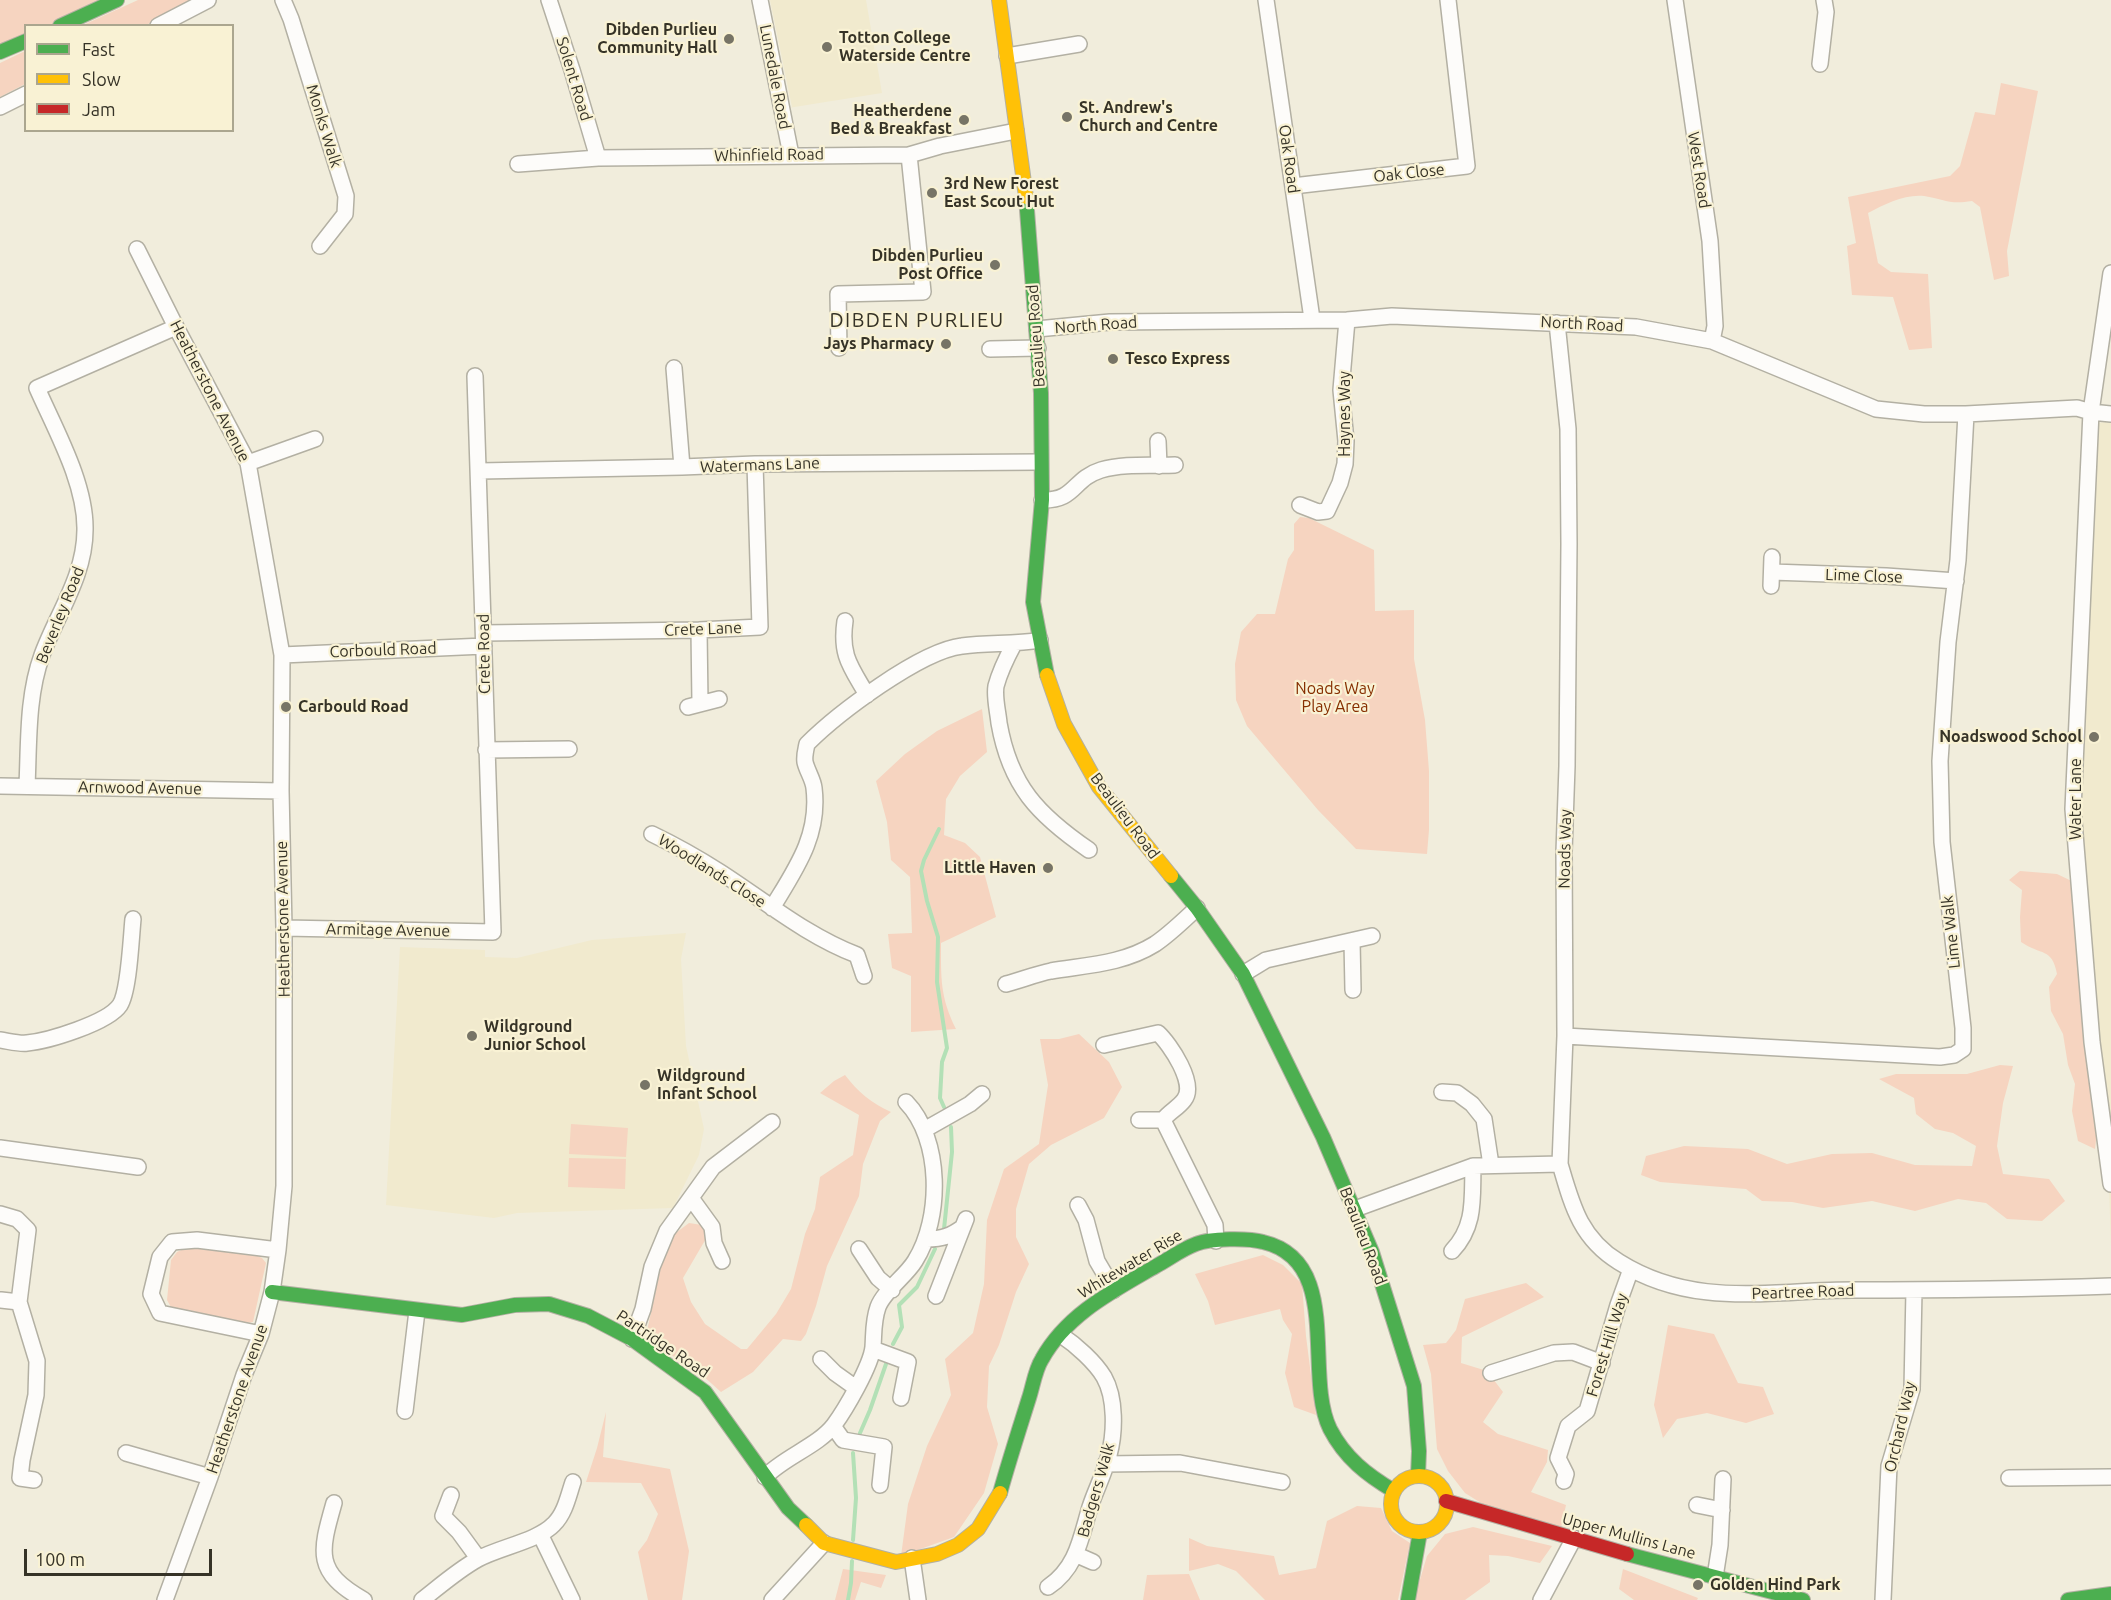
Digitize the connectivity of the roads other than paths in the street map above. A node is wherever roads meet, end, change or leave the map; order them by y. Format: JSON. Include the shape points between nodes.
{"nodes":[{"id":1,"x":117,"y":0,"type":"edge"},
{"id":2,"x":208,"y":0,"type":"edge"},
{"id":3,"x":283,"y":0,"type":"edge"},
{"id":4,"x":549,"y":0,"type":"edge"},
{"id":5,"x":760,"y":0,"type":"edge"},
{"id":6,"x":999,"y":0,"type":"edge"},
{"id":7,"x":1266,"y":0,"type":"edge"},
{"id":8,"x":1448,"y":0,"type":"edge"},
{"id":9,"x":1675,"y":0,"type":"edge"},
{"id":10,"x":1824,"y":0,"type":"edge"},
{"id":11,"x":64,"y":24,"type":"edge"},
{"id":12,"x":162,"y":24,"type":"edge"},
{"id":13,"x":24,"y":42,"type":"edge"},
{"id":14,"x":1079,"y":44,"type":"dead end"},
{"id":15,"x":0,"y":52,"type":"edge"},
{"id":16,"x":1007,"y":56,"type":"junction"},
{"id":17,"x":1820,"y":64,"type":"dead end"},
{"id":18,"x":24,"y":95,"type":"edge"},
{"id":19,"x":0,"y":107,"type":"edge"},
{"id":20,"x":1016,"y":130,"type":"junction"},
{"id":21,"x":791,"y":155,"type":"junction"},
{"id":22,"x":909,"y":155,"type":"junction"},
{"id":23,"x":598,"y":158,"type":"junction"},
{"id":24,"x":518,"y":164,"type":"dead end"},
{"id":25,"x":1293,"y":186,"type":"junction"},
{"id":26,"x":320,"y":246,"type":"dead end"},
{"id":27,"x":137,"y":249,"type":"dead end"},
{"id":28,"x":2111,"y":273,"type":"edge"},
{"id":29,"x":1312,"y":319,"type":"junction"},
{"id":30,"x":1347,"y":320,"type":"junction"},
{"id":31,"x":1557,"y":323,"type":"junction"},
{"id":32,"x":176,"y":327,"type":"junction"},
{"id":33,"x":1037,"y":329,"type":"junction"},
{"id":34,"x":1712,"y":341,"type":"junction"},
{"id":35,"x":839,"y":348,"type":"dead end"},
{"id":36,"x":1038,"y":348,"type":"junction"},
{"id":37,"x":990,"y":349,"type":"dead end"},
{"id":38,"x":674,"y":368,"type":"dead end"},
{"id":39,"x":475,"y":376,"type":"dead end"},
{"id":40,"x":2091,"y":412,"type":"junction"},
{"id":41,"x":1966,"y":414,"type":"junction"},
{"id":42,"x":2111,"y":414,"type":"edge"},
{"id":43,"x":315,"y":439,"type":"dead end"},
{"id":44,"x":1158,"y":441,"type":"dead end"},
{"id":45,"x":248,"y":462,"type":"junction"},
{"id":46,"x":1040,"y":462,"type":"junction"},
{"id":47,"x":755,"y":464,"type":"junction"},
{"id":48,"x":1176,"y":465,"type":"dead end"},
{"id":49,"x":1159,"y":466,"type":"junction"},
{"id":50,"x":682,"y":468,"type":"junction"},
{"id":51,"x":480,"y":471,"type":"junction"},
{"id":52,"x":1042,"y":500,"type":"junction"},
{"id":53,"x":1300,"y":505,"type":"dead end"},
{"id":54,"x":1772,"y":572,"type":"dead end"},
{"id":55,"x":1956,"y":581,"type":"junction"},
{"id":56,"x":844,"y":621,"type":"dead end"},
{"id":57,"x":699,"y":630,"type":"junction"},
{"id":58,"x":484,"y":639,"type":"junction"},
{"id":59,"x":1040,"y":640,"type":"junction"},
{"id":60,"x":1014,"y":644,"type":"junction"},
{"id":61,"x":282,"y":655,"type":"junction"},
{"id":62,"x":867,"y":696,"type":"junction"},
{"id":63,"x":719,"y":699,"type":"dead end"},
{"id":64,"x":569,"y":748,"type":"dead end"},
{"id":65,"x":486,"y":750,"type":"junction"},
{"id":66,"x":0,"y":786,"type":"edge"},
{"id":67,"x":27,"y":786,"type":"junction"},
{"id":68,"x":280,"y":790,"type":"junction"},
{"id":69,"x":652,"y":834,"type":"dead end"},
{"id":70,"x":1089,"y":850,"type":"dead end"},
{"id":71,"x":772,"y":908,"type":"junction"},
{"id":72,"x":1197,"y":908,"type":"junction"},
{"id":73,"x":133,"y":919,"type":"dead end"},
{"id":74,"x":284,"y":928,"type":"junction"},
{"id":75,"x":493,"y":932,"type":"joint"},
{"id":76,"x":1372,"y":936,"type":"dead end"},
{"id":77,"x":1352,"y":941,"type":"junction"},
{"id":78,"x":1243,"y":974,"type":"junction"},
{"id":79,"x":864,"y":976,"type":"dead end"},
{"id":80,"x":1006,"y":984,"type":"dead end"},
{"id":81,"x":1353,"y":990,"type":"dead end"},
{"id":82,"x":1565,"y":1036,"type":"junction"},
{"id":83,"x":0,"y":1040,"type":"edge"},
{"id":84,"x":1104,"y":1045,"type":"dead end"},
{"id":85,"x":1442,"y":1092,"type":"dead end"},
{"id":86,"x":982,"y":1094,"type":"dead end"},
{"id":87,"x":906,"y":1102,"type":"dead end"},
{"id":88,"x":1139,"y":1120,"type":"dead end"},
{"id":89,"x":1163,"y":1120,"type":"junction"},
{"id":90,"x":771,"y":1122,"type":"dead end"},
{"id":91,"x":924,"y":1130,"type":"junction"},
{"id":92,"x":0,"y":1149,"type":"edge"},
{"id":93,"x":1560,"y":1164,"type":"junction"},
{"id":94,"x":1491,"y":1165,"type":"junction"},
{"id":95,"x":1473,"y":1166,"type":"junction"},
{"id":96,"x":138,"y":1167,"type":"dead end"},
{"id":97,"x":2111,"y":1184,"type":"edge"},
{"id":98,"x":692,"y":1198,"type":"junction"},
{"id":99,"x":1078,"y":1205,"type":"dead end"},
{"id":100,"x":1355,"y":1209,"type":"junction"},
{"id":101,"x":0,"y":1214,"type":"edge"},
{"id":102,"x":927,"y":1239,"type":"junction"},
{"id":103,"x":1216,"y":1241,"type":"junction"},
{"id":104,"x":859,"y":1249,"type":"dead end"},
{"id":105,"x":278,"y":1250,"type":"junction"},
{"id":106,"x":1452,"y":1251,"type":"dead end"},
{"id":107,"x":722,"y":1261,"type":"dead end"},
{"id":108,"x":1631,"y":1269,"type":"junction"},
{"id":109,"x":2111,"y":1286,"type":"edge"},
{"id":110,"x":892,"y":1290,"type":"junction"},
{"id":111,"x":1114,"y":1290,"type":"junction"},
{"id":112,"x":1914,"y":1290,"type":"junction"},
{"id":113,"x":272,"y":1292,"type":"junction"},
{"id":114,"x":936,"y":1296,"type":"dead end"},
{"id":115,"x":1,"y":1300,"type":"edge"},
{"id":116,"x":19,"y":1302,"type":"junction"},
{"id":117,"x":417,"y":1311,"type":"junction"},
{"id":118,"x":261,"y":1334,"type":"junction"},
{"id":119,"x":1061,"y":1335,"type":"junction"},
{"id":120,"x":632,"y":1340,"type":"junction"},
{"id":121,"x":873,"y":1348,"type":"junction"},
{"id":122,"x":821,"y":1359,"type":"dead end"},
{"id":123,"x":1602,"y":1363,"type":"junction"},
{"id":124,"x":1491,"y":1373,"type":"dead end"},
{"id":125,"x":856,"y":1388,"type":"junction"},
{"id":126,"x":901,"y":1398,"type":"dead end"},
{"id":127,"x":405,"y":1411,"type":"dead end"},
{"id":128,"x":833,"y":1426,"type":"junction"},
{"id":129,"x":126,"y":1453,"type":"dead end"},
{"id":130,"x":1106,"y":1464,"type":"junction"},
{"id":131,"x":210,"y":1476,"type":"junction"},
{"id":132,"x":1418,"y":1476,"type":"junction"},
{"id":133,"x":765,"y":1477,"type":"junction"},
{"id":134,"x":2111,"y":1477,"type":"edge"},
{"id":135,"x":2009,"y":1478,"type":"dead end"},
{"id":136,"x":1723,"y":1479,"type":"dead end"},
{"id":137,"x":34,"y":1480,"type":"dead end"},
{"id":138,"x":1564,"y":1481,"type":"dead end"},
{"id":139,"x":573,"y":1482,"type":"dead end"},
{"id":140,"x":1282,"y":1482,"type":"dead end"},
{"id":141,"x":880,"y":1485,"type":"dead end"},
{"id":142,"x":1394,"y":1491,"type":"junction"},
{"id":143,"x":451,"y":1495,"type":"dead end"},
{"id":144,"x":1446,"y":1501,"type":"junction"},
{"id":145,"x":334,"y":1503,"type":"dead end"},
{"id":146,"x":1697,"y":1505,"type":"dead end"},
{"id":147,"x":1722,"y":1510,"type":"junction"},
{"id":148,"x":1420,"y":1532,"type":"junction"},
{"id":149,"x":540,"y":1534,"type":"junction"},
{"id":150,"x":1574,"y":1538,"type":"junction"},
{"id":151,"x":824,"y":1543,"type":"junction"},
{"id":152,"x":1077,"y":1555,"type":"junction"},
{"id":153,"x":478,"y":1558,"type":"junction"},
{"id":154,"x":912,"y":1558,"type":"junction"},
{"id":155,"x":1093,"y":1562,"type":"dead end"},
{"id":156,"x":1715,"y":1577,"type":"junction"},
{"id":157,"x":1048,"y":1587,"type":"dead end"},
{"id":158,"x":2111,"y":1594,"type":"edge"},
{"id":159,"x":165,"y":1600,"type":"edge"},
{"id":160,"x":364,"y":1600,"type":"edge"},
{"id":161,"x":422,"y":1600,"type":"edge"},
{"id":162,"x":572,"y":1600,"type":"edge"},
{"id":163,"x":772,"y":1600,"type":"edge"},
{"id":164,"x":918,"y":1600,"type":"edge"},
{"id":165,"x":1408,"y":1600,"type":"edge"},
{"id":166,"x":1541,"y":1600,"type":"edge"},
{"id":167,"x":1803,"y":1600,"type":"edge"},
{"id":168,"x":1883,"y":1600,"type":"edge"},
{"id":169,"x":2068,"y":1600,"type":"edge"}],
"edges":[{"from":1,"to":11,"type":"street"},
{"from":2,"to":12,"type":"street"},
{"from":3,"to":26,"type":"street","name":"Monks Walk","via":[[346,196],[345,214]]},
{"from":4,"to":23,"type":"street","name":"Solent Road"},
{"from":5,"to":21,"type":"street","name":"Lunedale Road"},
{"from":6,"to":16,"type":"street","name":"Beaulieu Road"},
{"from":7,"to":25,"type":"street","name":"Oak Road"},
{"from":8,"to":25,"type":"street","name":"Oak Close","via":[[1467,166]]},
{"from":9,"to":34,"type":"street","name":"West Road","via":[[1710,241],[1715,326]]},
{"from":10,"to":17,"type":"street"},
{"from":13,"to":15,"type":"street"},
{"from":14,"to":16,"type":"street"},
{"from":16,"to":20,"type":"street","name":"Beaulieu Road"},
{"from":18,"to":19,"type":"street"},
{"from":20,"to":22,"type":"street","name":"Whinfield Road"},
{"from":20,"to":33,"type":"street","name":"Beaulieu Road","via":[[1026,194]]},
{"from":21,"to":22,"type":"street","name":"Whinfield Road"},
{"from":21,"to":23,"type":"street","name":"Whinfield Road"},
{"from":22,"to":35,"type":"street","via":[[923,292],[838,294]]},
{"from":23,"to":24,"type":"street","name":"Whinfield Road"},
{"from":25,"to":29,"type":"street","name":"Oak Road"},
{"from":27,"to":32,"type":"street","name":"Heatherstone Avenue"},
{"from":28,"to":40,"type":"street","name":"Water Lane"},
{"from":29,"to":30,"type":"street","name":"North Road"},
{"from":29,"to":33,"type":"street","name":"North Road","via":[[1110,322]]},
{"from":30,"to":31,"type":"street","name":"North Road","via":[[1392,316]]},
{"from":30,"to":53,"type":"street","name":"Haynes Way","via":[[1341,390],[1345,464],[1328,511],[1318,512]]},
{"from":31,"to":34,"type":"street","name":"North Road","via":[[1636,327]]},
{"from":31,"to":82,"type":"street","name":"Noads Way","via":[[1568,429]]},
{"from":32,"to":45,"type":"street","name":"Heatherstone Avenue"},
{"from":32,"to":67,"type":"street","name":"Beverley Road","via":[[38,388],[78,481],[86,530],[81,566],[41,656],[31,700]]},
{"from":33,"to":36,"type":"street","name":"Beaulieu Road"},
{"from":34,"to":41,"type":"street","name":"North Road","via":[[1876,409]]},
{"from":36,"to":37,"type":"street"},
{"from":36,"to":46,"type":"street","name":"Beaulieu Road"},
{"from":38,"to":50,"type":"street"},
{"from":39,"to":51,"type":"street","name":"Crete Road"},
{"from":40,"to":41,"type":"street","name":"North Road","via":[[2077,408]]},
{"from":40,"to":42,"type":"street","name":"North Road"},
{"from":40,"to":97,"type":"street","name":"Water Lane","via":[[2073,809],[2092,1042]]},
{"from":41,"to":55,"type":"street","name":"Lime Walk"},
{"from":43,"to":45,"type":"street"},
{"from":44,"to":49,"type":"street"},
{"from":45,"to":61,"type":"street","name":"Heatherstone Avenue"},
{"from":46,"to":47,"type":"street","name":"Watermans Lane"},
{"from":46,"to":52,"type":"street","name":"Beaulieu Road"},
{"from":47,"to":50,"type":"street","name":"Watermans Lane"},
{"from":47,"to":57,"type":"street","name":"Crete Lane","via":[[760,627]]},
{"from":48,"to":49,"type":"street"},
{"from":49,"to":52,"type":"street","via":[[1102,470],[1079,482],[1066,496]]},
{"from":50,"to":51,"type":"street","name":"Watermans Lane"},
{"from":51,"to":58,"type":"street","name":"Crete Road"},
{"from":52,"to":59,"type":"street","name":"Beaulieu Road","via":[[1033,602]]},
{"from":54,"to":55,"type":"street","name":"Lime Close"},
{"from":55,"to":82,"type":"street","name":"Lime Walk","via":[[1941,727],[1941,810],[1963,1049],[1954,1055],[1921,1056]]},
{"from":56,"to":62,"type":"street","via":[[842,640],[848,663]]},
{"from":57,"to":58,"type":"street","name":"Crete Lane"},
{"from":57,"to":63,"type":"street","via":[[694,705]]},
{"from":58,"to":61,"type":"street","name":"Corbould Road"},
{"from":58,"to":65,"type":"street","name":"Crete Road"},
{"from":59,"to":60,"type":"street","name":"Woodlands Close"},
{"from":59,"to":72,"type":"street","name":"Beaulieu Road","via":[[1048,680],[1064,724],[1099,787]]},
{"from":60,"to":62,"type":"street","name":"Woodlands Close","via":[[960,646],[926,658]]},
{"from":60,"to":70,"type":"street","via":[[995,689],[1003,745],[1029,800],[1066,835]]},
{"from":61,"to":68,"type":"street","name":"Heatherstone Avenue"},
{"from":62,"to":71,"type":"street","name":"Woodlands Close","via":[[807,744],[805,761],[814,787],[810,837],[799,865]]},
{"from":64,"to":65,"type":"street"},
{"from":65,"to":75,"type":"street","name":"Crete Road"},
{"from":66,"to":67,"type":"street","name":"Arnwood Avenue"},
{"from":67,"to":68,"type":"street","name":"Arnwood Avenue"},
{"from":68,"to":74,"type":"street","name":"Heatherstone Avenue"},
{"from":69,"to":71,"type":"street","name":"Woodlands Close","via":[[720,872]]},
{"from":71,"to":79,"type":"street","name":"Woodlands Close","via":[[858,955]]},
{"from":72,"to":78,"type":"street","name":"Beaulieu Road"},
{"from":72,"to":80,"type":"street","via":[[1154,945],[1119,960],[1050,971]]},
{"from":73,"to":83,"type":"street","via":[[125,992],[112,1014],[77,1031],[26,1044]]},
{"from":74,"to":75,"type":"street","name":"Armitage Avenue"},
{"from":74,"to":105,"type":"street","name":"Heatherstone Avenue","via":[[284,1186]]},
{"from":76,"to":77,"type":"street"},
{"from":77,"to":78,"type":"street","via":[[1266,960]]},
{"from":77,"to":81,"type":"street"},
{"from":78,"to":100,"type":"street","name":"Beaulieu Road"},
{"from":82,"to":93,"type":"street","name":"Noads Way"},
{"from":84,"to":89,"type":"street","via":[[1155,1032],[1162,1036],[1188,1079],[1184,1100]]},
{"from":85,"to":94,"type":"street","via":[[1457,1093],[1484,1119]]},
{"from":86,"to":91,"type":"street"},
{"from":87,"to":91,"type":"street"},
{"from":88,"to":89,"type":"street"},
{"from":89,"to":103,"type":"street","via":[[1215,1225]]},
{"from":90,"to":98,"type":"street","via":[[713,1167]]},
{"from":91,"to":102,"type":"street","via":[[932,1154],[934,1179]]},
{"from":92,"to":96,"type":"street"},
{"from":93,"to":94,"type":"street"},
{"from":93,"to":108,"type":"street","name":"Peartree Road","via":[[1572,1206],[1584,1230],[1605,1252]]},
{"from":94,"to":95,"type":"street"},
{"from":95,"to":100,"type":"street"},
{"from":95,"to":106,"type":"street","via":[[1472,1216],[1462,1241]]},
{"from":98,"to":107,"type":"street","via":[[712,1227]]},
{"from":98,"to":120,"type":"street","via":[[667,1231],[652,1267]]},
{"from":99,"to":111,"type":"street","via":[[1086,1220],[1096,1261]]},
{"from":100,"to":132,"type":"street","name":"Beaulieu Road","via":[[1414,1386]]},
{"from":101,"to":116,"type":"street","via":[[17,1219],[28,1230]]},
{"from":102,"to":110,"type":"street","via":[[915,1262]]},
{"from":102,"to":114,"type":"street","via":[[953,1234],[964,1223]]},
{"from":103,"to":111,"type":"street","name":"Whitewater Rise","via":[[1197,1243]]},
{"from":103,"to":142,"type":"street","name":"Whitewater Rise","via":[[1243,1239],[1276,1245],[1294,1258],[1309,1278],[1317,1320],[1322,1403],[1330,1428],[1368,1476]]},
{"from":104,"to":110,"type":"street","via":[[878,1278]]},
{"from":105,"to":113,"type":"street","name":"Heatherstone Avenue"},
{"from":105,"to":118,"type":"street","via":[[196,1240],[172,1242],[160,1257],[152,1294],[160,1313]]},
{"from":108,"to":112,"type":"street","name":"Peartree Road","via":[[1666,1285],[1717,1294]]},
{"from":108,"to":123,"type":"street","name":"Forest Hill Way"},
{"from":109,"to":112,"type":"street","name":"Peartree Road"},
{"from":110,"to":121,"type":"street","via":[[879,1305]]},
{"from":111,"to":119,"type":"street","name":"Whitewater Rise","via":[[1084,1309]]},
{"from":112,"to":168,"type":"street","name":"Orchard Way","via":[[1912,1389],[1889,1466]]},
{"from":113,"to":117,"type":"street","name":"Partridge Road"},
{"from":113,"to":118,"type":"street","name":"Heatherstone Avenue"},
{"from":115,"to":116,"type":"street"},
{"from":116,"to":137,"type":"street","via":[[37,1361],[36,1395],[21,1478]]},
{"from":117,"to":120,"type":"street","name":"Partridge Road","via":[[462,1315],[515,1305],[549,1304],[588,1316]]},
{"from":117,"to":127,"type":"street"},
{"from":118,"to":131,"type":"street","name":"Heatherstone Avenue"},
{"from":119,"to":130,"type":"street","name":"Badgers Walk","via":[[1105,1381],[1113,1411]]},
{"from":119,"to":154,"type":"street","name":"Whitewater Rise","via":[[1041,1360],[999,1495],[978,1529],[958,1545]]},
{"from":120,"to":133,"type":"street","name":"Partridge Road","via":[[705,1392]]},
{"from":121,"to":125,"type":"street"},
{"from":121,"to":126,"type":"street","via":[[908,1362]]},
{"from":122,"to":125,"type":"street"},
{"from":123,"to":124,"type":"street","via":[[1573,1352],[1554,1353]]},
{"from":123,"to":138,"type":"street","name":"Forest Hill Way","via":[[1587,1411],[1568,1426],[1558,1458],[1566,1474]]},
{"from":125,"to":128,"type":"street"},
{"from":128,"to":133,"type":"street"},
{"from":128,"to":141,"type":"street","via":[[843,1440],[884,1447]]},
{"from":129,"to":131,"type":"street"},
{"from":130,"to":140,"type":"street","via":[[1180,1463]]},
{"from":130,"to":152,"type":"street","name":"Badgers Walk","via":[[1095,1488]]},
{"from":131,"to":159,"type":"street","name":"Heatherstone Avenue"},
{"from":132,"to":142,"type":"street","via":[[1403,1481]]},
{"from":132,"to":144,"type":"street","via":[[1434,1480]]},
{"from":133,"to":151,"type":"street","name":"Partridge Road","via":[[788,1508]]},
{"from":134,"to":135,"type":"street"},
{"from":136,"to":147,"type":"street"},
{"from":139,"to":149,"type":"street","via":[[563,1512],[554,1525]]},
{"from":142,"to":148,"type":"street","via":[[1394,1516],[1405,1528]]},
{"from":143,"to":153,"type":"street","via":[[442,1516]]},
{"from":144,"to":148,"type":"street","via":[[1437,1525]]},
{"from":144,"to":150,"type":"street","name":"Upper Mullins Lane"},
{"from":145,"to":160,"type":"street","via":[[322,1553],[330,1573],[346,1590]]},
{"from":146,"to":147,"type":"street"},
{"from":147,"to":156,"type":"street"},
{"from":148,"to":165,"type":"street"},
{"from":149,"to":153,"type":"street"},
{"from":149,"to":162,"type":"street"},
{"from":150,"to":156,"type":"street","name":"Upper Mullins Lane"},
{"from":150,"to":166,"type":"street"},
{"from":151,"to":154,"type":"street","name":"Whitewater Rise","via":[[896,1562]]},
{"from":151,"to":163,"type":"street"},
{"from":152,"to":155,"type":"street","name":"Badgers Walk"},
{"from":152,"to":157,"type":"street","name":"Badgers Walk"},
{"from":153,"to":161,"type":"street"},
{"from":154,"to":164,"type":"street"},
{"from":156,"to":167,"type":"street","name":"Upper Mullins Lane"},
{"from":158,"to":169,"type":"street"}]}
